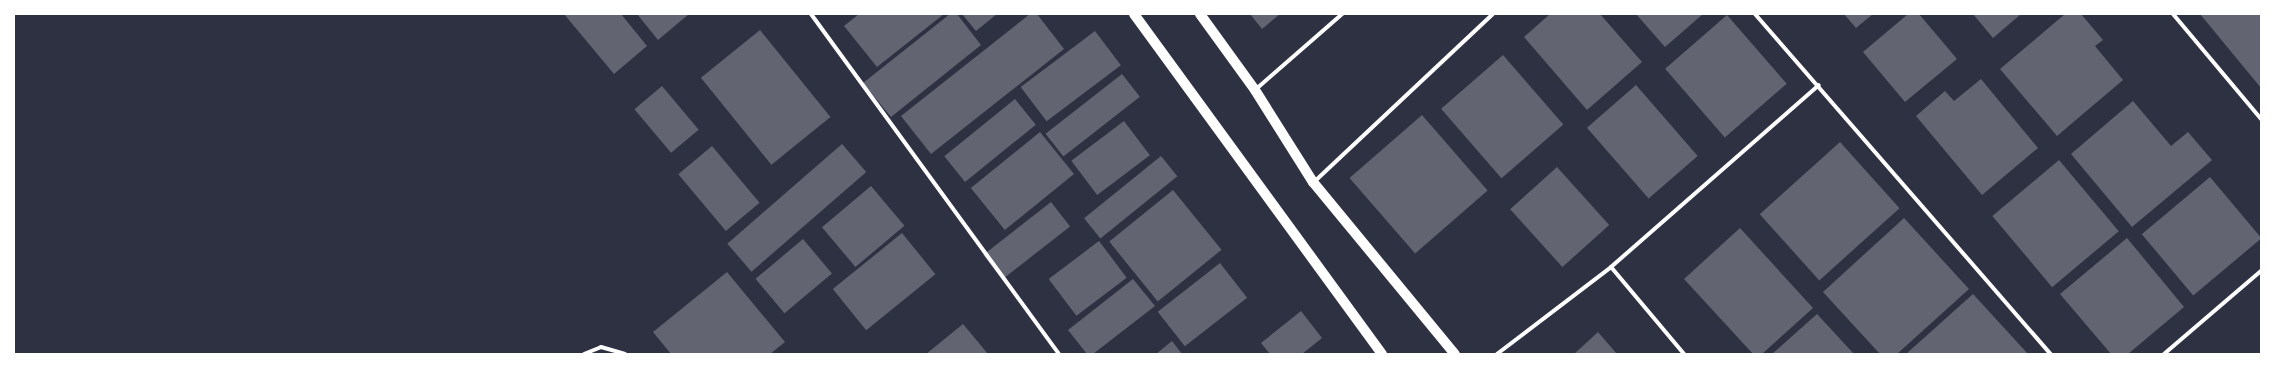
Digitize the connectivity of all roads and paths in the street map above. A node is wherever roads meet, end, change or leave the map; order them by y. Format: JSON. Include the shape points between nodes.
{"nodes":[{"id":1,"x":811,"y":14,"type":"edge"},
{"id":2,"x":1134,"y":14,"type":"edge"},
{"id":3,"x":1200,"y":14,"type":"edge"},
{"id":4,"x":1342,"y":14,"type":"edge"},
{"id":5,"x":1493,"y":14,"type":"edge"},
{"id":6,"x":1755,"y":14,"type":"edge"},
{"id":7,"x":2173,"y":14,"type":"edge"},
{"id":8,"x":1819,"y":85,"type":"junction"},
{"id":9,"x":1255,"y":90,"type":"junction"},
{"id":10,"x":2261,"y":119,"type":"edge"},
{"id":11,"x":1314,"y":182,"type":"junction"},
{"id":12,"x":1611,"y":267,"type":"junction"},
{"id":13,"x":2261,"y":271,"type":"edge"},
{"id":14,"x":584,"y":354,"type":"edge"},
{"id":15,"x":625,"y":354,"type":"edge"},
{"id":16,"x":1059,"y":354,"type":"edge"},
{"id":17,"x":1382,"y":354,"type":"edge"},
{"id":18,"x":1454,"y":354,"type":"edge"},
{"id":19,"x":1497,"y":354,"type":"edge"},
{"id":20,"x":1684,"y":354,"type":"edge"},
{"id":21,"x":2051,"y":354,"type":"edge"},
{"id":22,"x":2164,"y":354,"type":"edge"}],
"edges":[{"from":1,"to":16,"type":"street"},
{"from":2,"to":17,"type":"main road"},
{"from":3,"to":9,"type":"main road"},
{"from":4,"to":9,"type":"street"},
{"from":5,"to":11,"type":"street"},
{"from":6,"to":8,"type":"street"},
{"from":7,"to":10,"type":"street"},
{"from":8,"to":12,"type":"street"},
{"from":8,"to":21,"type":"street"},
{"from":9,"to":11,"type":"main road"},
{"from":11,"to":18,"type":"main road"},
{"from":12,"to":19,"type":"street"},
{"from":12,"to":20,"type":"street"},
{"from":13,"to":22,"type":"street"},
{"from":14,"to":15,"type":"street","via":[[601,347]]}]}
